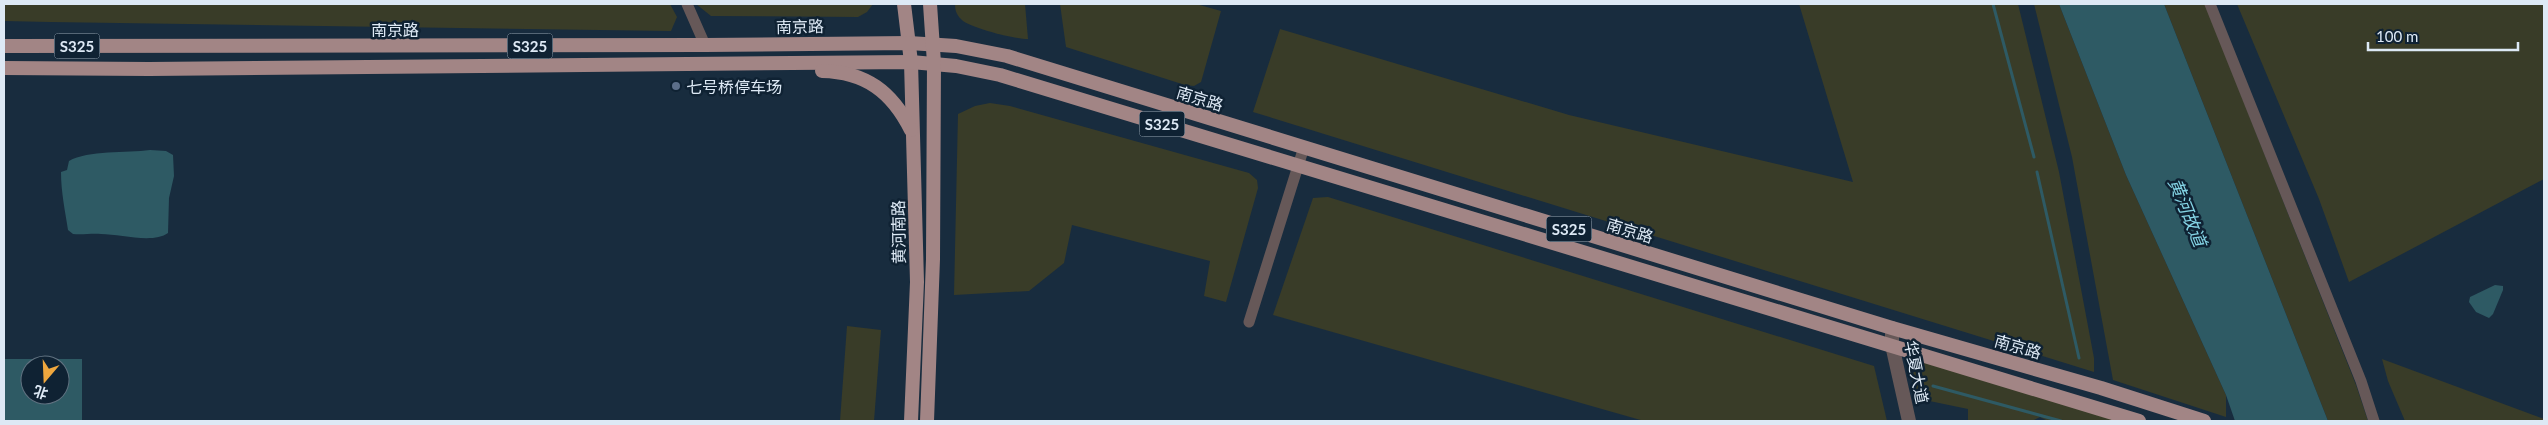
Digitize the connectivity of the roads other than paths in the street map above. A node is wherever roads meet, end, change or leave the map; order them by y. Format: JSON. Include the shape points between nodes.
{"nodes":[{"id":1,"x":687,"y":4,"type":"edge"},
{"id":2,"x":904,"y":4,"type":"edge"},
{"id":3,"x":930,"y":4,"type":"edge"},
{"id":4,"x":2210,"y":4,"type":"edge"},
{"id":5,"x":909,"y":42,"type":"junction"},
{"id":6,"x":933,"y":44,"type":"junction"},
{"id":7,"x":705,"y":45,"type":"junction"},
{"id":8,"x":4,"y":46,"type":"edge"},
{"id":9,"x":911,"y":62,"type":"junction"},
{"id":10,"x":934,"y":63,"type":"junction"},
{"id":11,"x":682,"y":64,"type":"junction"},
{"id":12,"x":4,"y":68,"type":"edge"},
{"id":13,"x":913,"y":134,"type":"junction"},
{"id":14,"x":1304,"y":147,"type":"junction"},
{"id":15,"x":1299,"y":165,"type":"junction"},
{"id":16,"x":1249,"y":322,"type":"dead end"},
{"id":17,"x":1892,"y":328,"type":"junction"},
{"id":18,"x":1892,"y":345,"type":"junction"},
{"id":19,"x":911,"y":421,"type":"edge"},
{"id":20,"x":927,"y":421,"type":"edge"},
{"id":21,"x":1909,"y":421,"type":"edge"},
{"id":22,"x":2139,"y":421,"type":"edge"},
{"id":23,"x":2204,"y":421,"type":"edge"},
{"id":24,"x":2374,"y":421,"type":"edge"}],
"edges":[{"from":1,"to":7,"type":"street"},
{"from":2,"to":5,"type":"main road","name":"黄河南路"},
{"from":3,"to":6,"type":"main road","name":"黄河南路"},
{"from":4,"to":24,"type":"street"},
{"from":5,"to":6,"type":"main road","name":"南京路","number":"S325"},
{"from":5,"to":7,"type":"main road","name":"南京路","number":"S325"},
{"from":5,"to":9,"type":"main road","name":"黄河南路"},
{"from":6,"to":10,"type":"main road","name":"黄河南路"},
{"from":6,"to":14,"type":"main road","name":"南京路","number":"S325","via":[[1007,56]]},
{"from":7,"to":8,"type":"main road","name":"南京路","number":"S325"},
{"from":9,"to":10,"type":"main road","name":"南京路","number":"S325"},
{"from":9,"to":11,"type":"main road","name":"南京路","number":"S325"},
{"from":9,"to":13,"type":"main road","name":"黄河南路"},
{"from":10,"to":15,"type":"main road","name":"南京路","number":"S325","via":[[1000,75]]},
{"from":10,"to":20,"type":"main road","name":"黄河南路","via":[[933,259]]},
{"from":11,"to":12,"type":"main road","name":"南京路","number":"S325"},
{"from":11,"to":13,"type":"main road","via":[[697,70],[837,71],[854,76],[886,93],[900,108]]},
{"from":13,"to":19,"type":"main road","name":"黄河南路","via":[[917,282]]},
{"from":14,"to":15,"type":"street"},
{"from":14,"to":17,"type":"main road","name":"南京路","number":"S325"},
{"from":15,"to":16,"type":"street"},
{"from":15,"to":18,"type":"main road","name":"南京路","number":"S325"},
{"from":17,"to":18,"type":"street","name":"华夏大道"},
{"from":17,"to":23,"type":"main road","name":"南京路","number":"S325"},
{"from":18,"to":21,"type":"street","name":"华夏大道"},
{"from":18,"to":22,"type":"main road","name":"南京路","number":"S325"}]}
